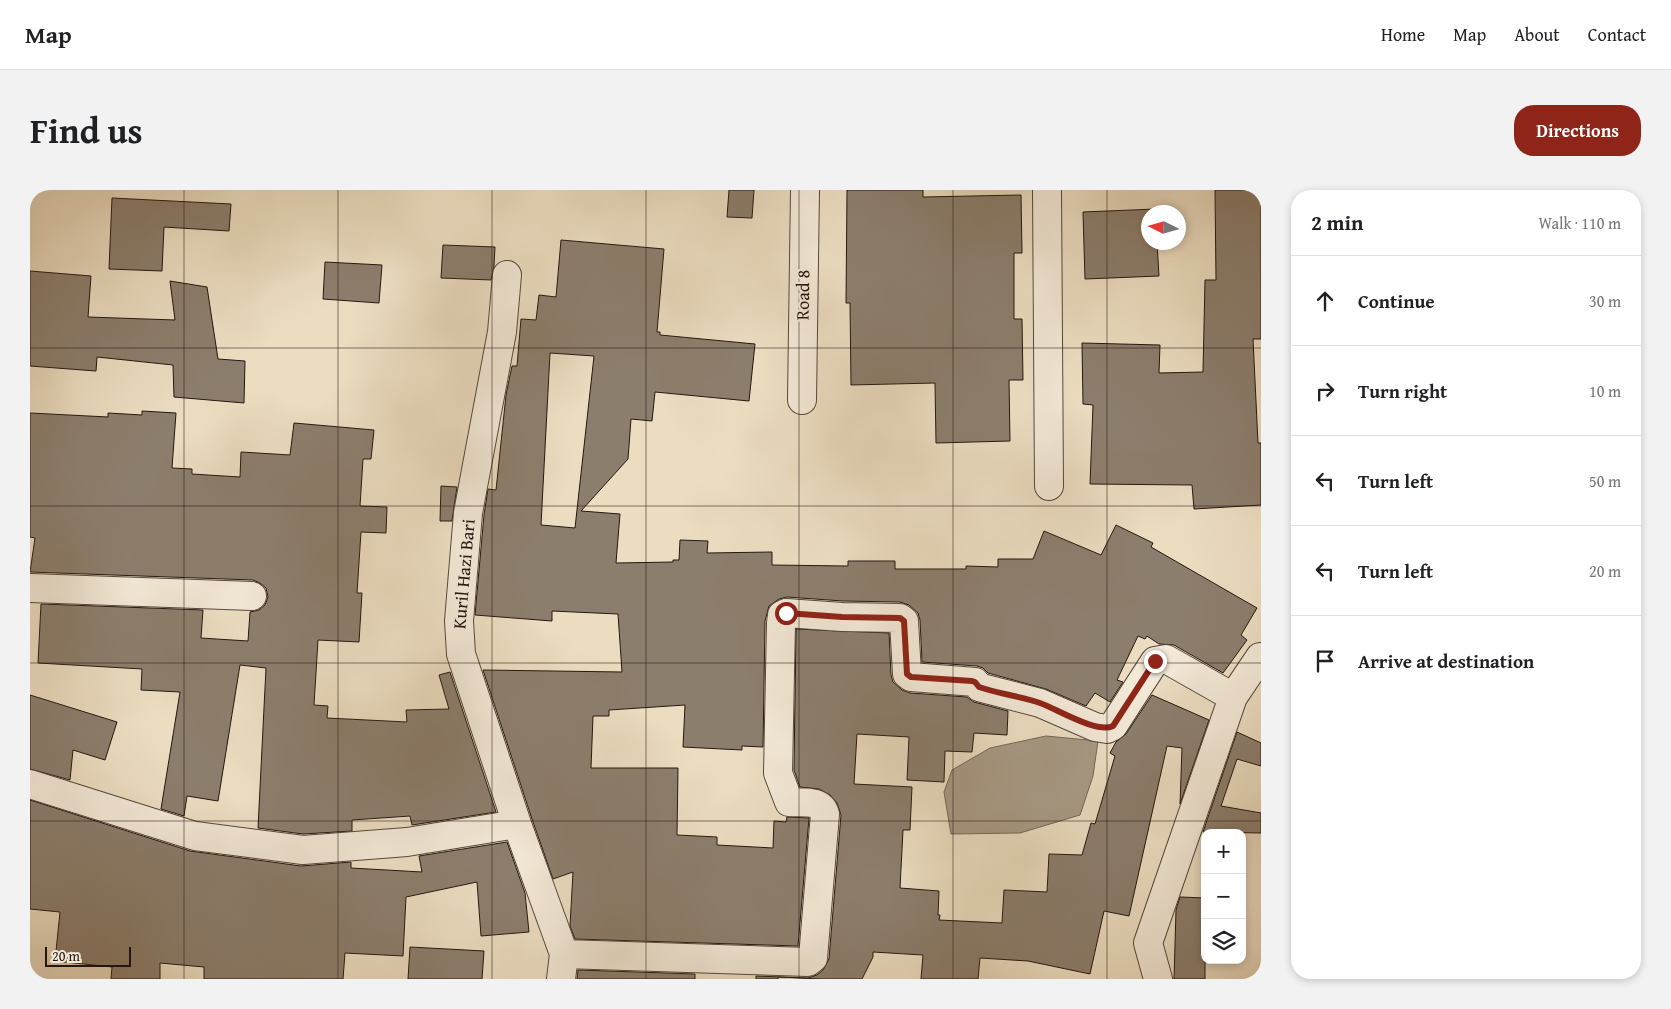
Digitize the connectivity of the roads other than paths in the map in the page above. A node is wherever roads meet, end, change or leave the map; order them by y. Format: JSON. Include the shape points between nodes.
{"nodes":[{"id":1,"x":804,"y":190,"type":"edge"},
{"id":2,"x":1047,"y":190,"type":"edge"},
{"id":3,"x":507,"y":274,"type":"dead end"},
{"id":4,"x":802,"y":400,"type":"dead end"},
{"id":5,"x":1049,"y":486,"type":"dead end"},
{"id":6,"x":30,"y":588,"type":"edge"},
{"id":7,"x":252,"y":596,"type":"dead end"},
{"id":8,"x":1261,"y":657,"type":"edge"},
{"id":9,"x":1233,"y":697,"type":"junction"},
{"id":10,"x":30,"y":784,"type":"edge"},
{"id":11,"x":517,"y":824,"type":"junction"},
{"id":12,"x":563,"y":966,"type":"edge"},
{"id":13,"x":1158,"y":979,"type":"edge"}],
"edges":[{"from":1,"to":4,"type":"street","name":"Road 8"},
{"from":2,"to":5,"type":"street"},
{"from":3,"to":11,"type":"street","name":"Kuril Hazi Bari","via":[[502,332],[468,513],[459,636],[461,654]]},
{"from":6,"to":7,"type":"street"},
{"from":8,"to":9,"type":"street"},
{"from":9,"to":12,"type":"street","via":[[1166,659],[1155,661],[1113,726],[1101,728],[1040,703],[979,687],[972,681],[911,677],[907,674],[904,621],[900,618],[786,613],[782,615],[781,623],[778,773],[789,802],[819,804],[825,814],[813,958],[808,962]]},
{"from":9,"to":13,"type":"street","via":[[1148,944]]},
{"from":10,"to":11,"type":"street","via":[[195,836],[303,850],[407,842]]},
{"from":11,"to":12,"type":"street","name":"Kuril Hazi Bari"}]}
